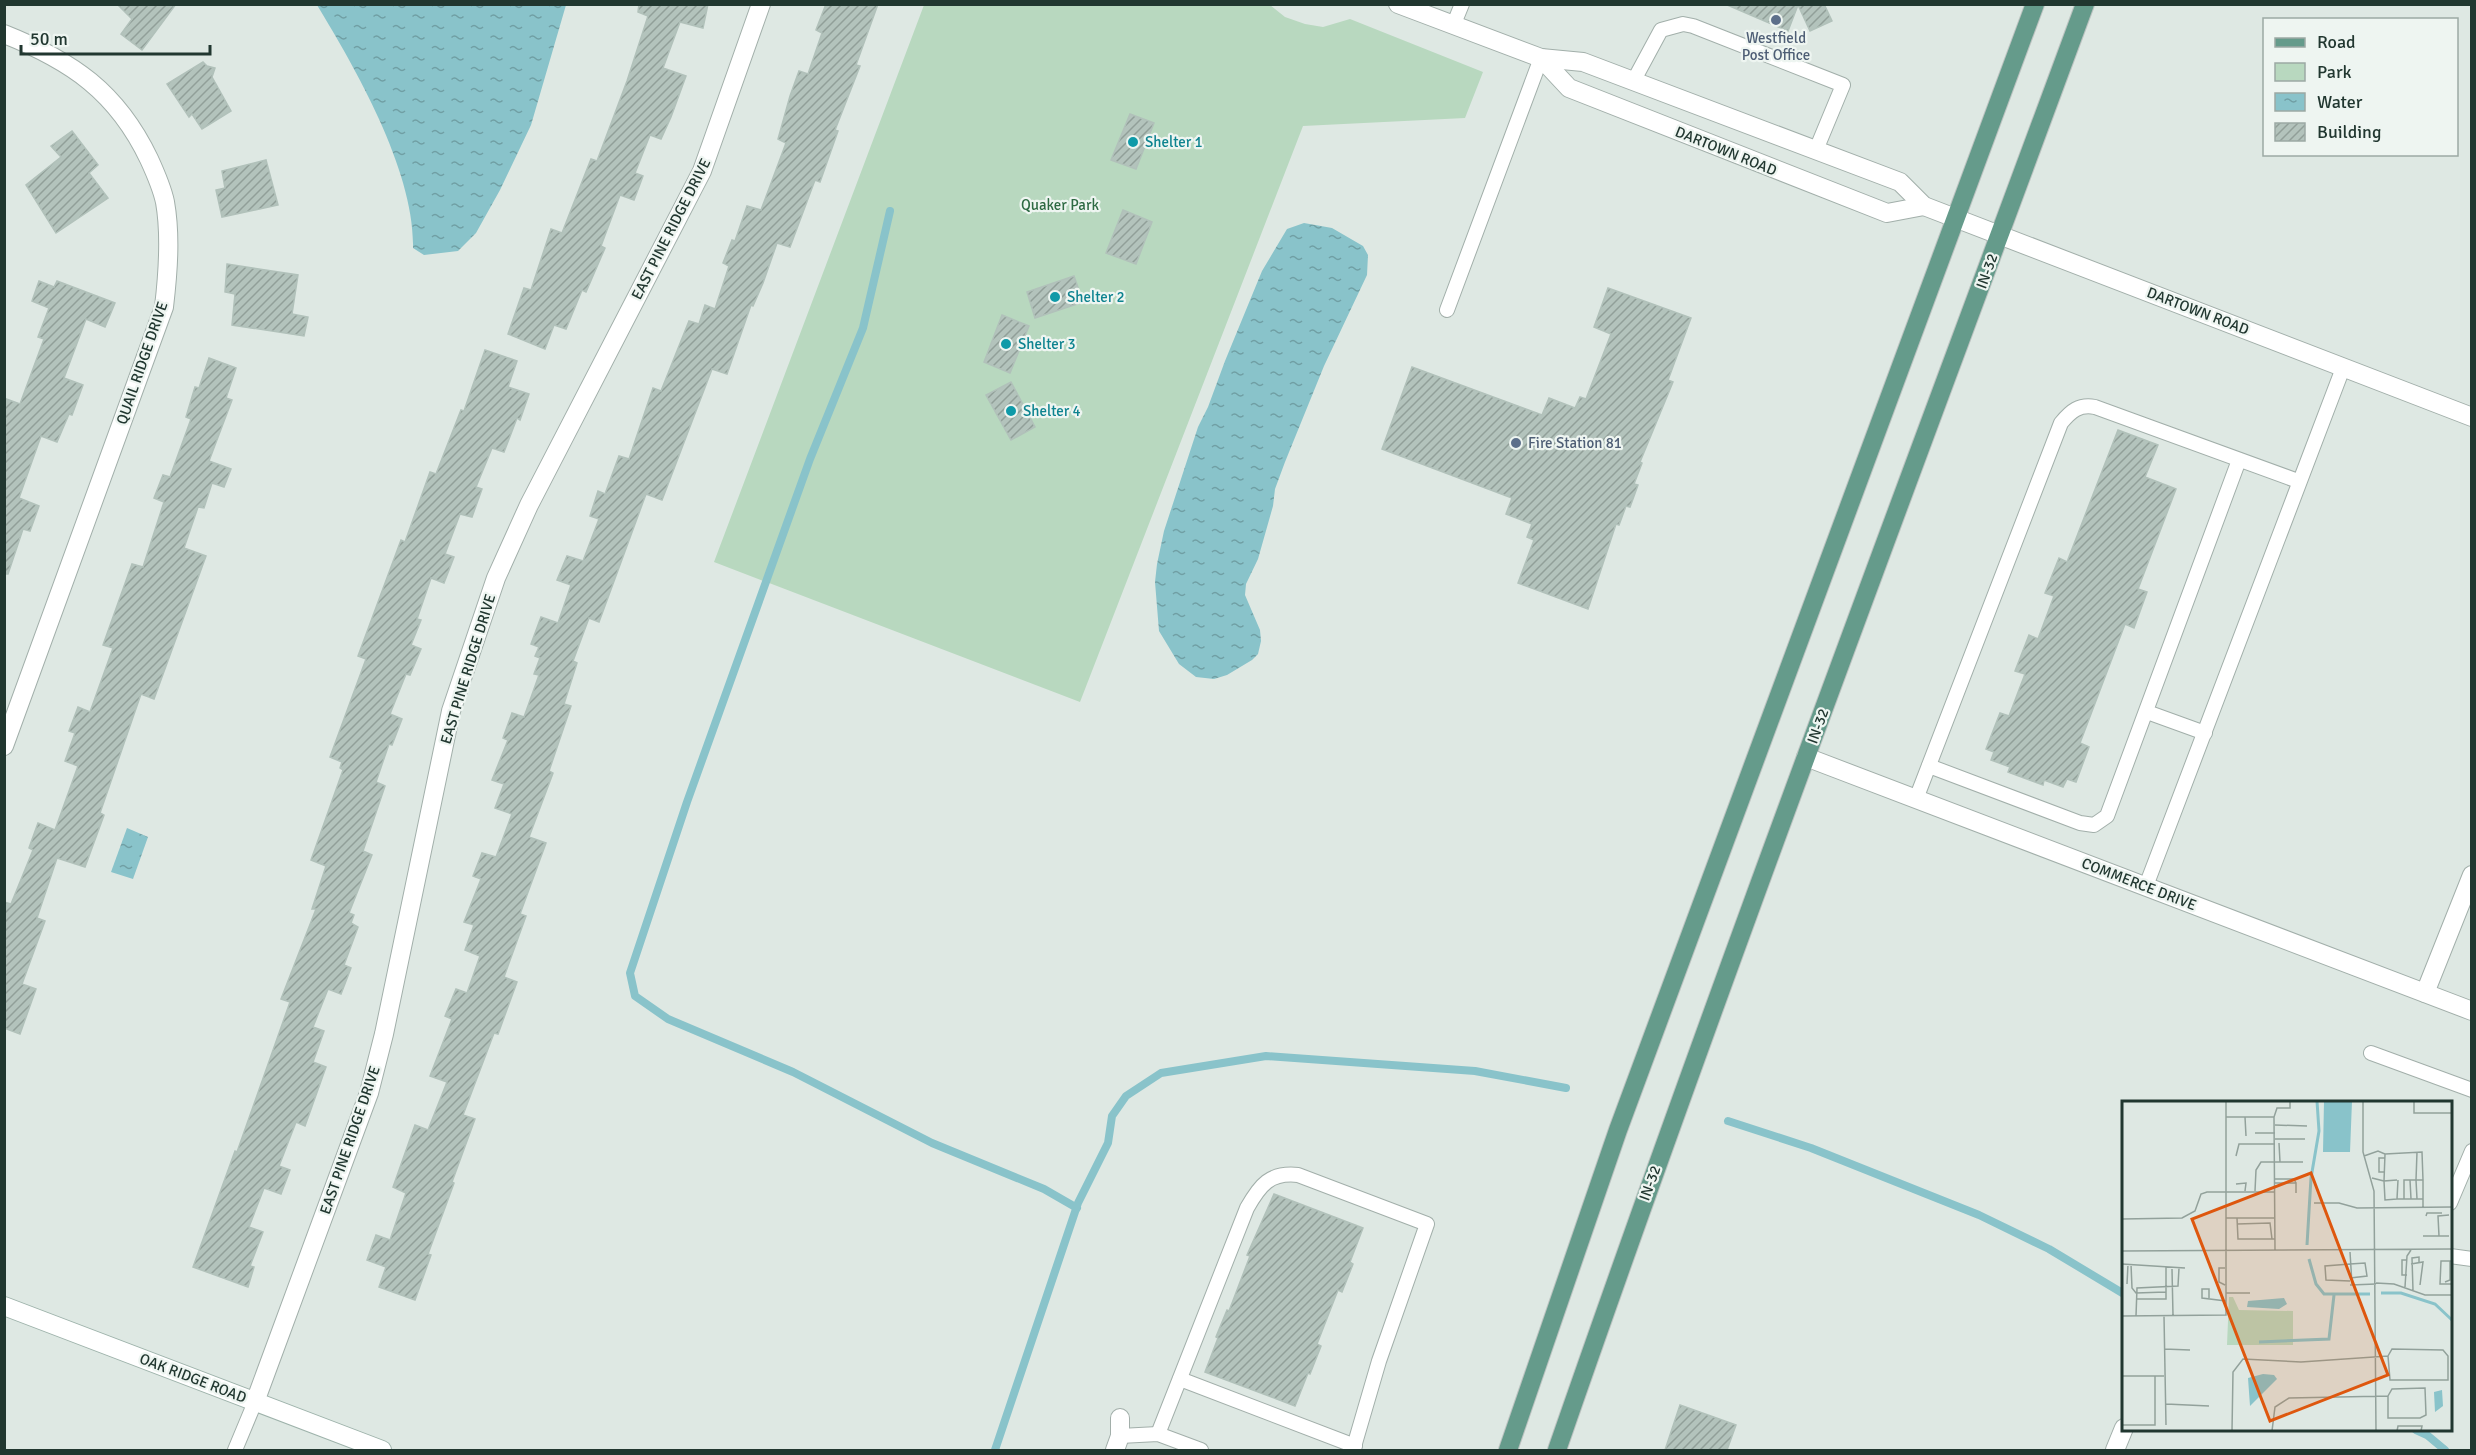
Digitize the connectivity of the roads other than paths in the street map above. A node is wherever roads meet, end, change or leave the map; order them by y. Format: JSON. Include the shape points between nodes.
{"nodes":[{"id":1,"x":761,"y":4,"type":"edge"},
{"id":2,"x":1398,"y":4,"type":"edge"},
{"id":3,"x":1462,"y":4,"type":"edge"},
{"id":4,"x":2035,"y":4,"type":"edge"},
{"id":5,"x":2085,"y":4,"type":"edge"},
{"id":6,"x":1454,"y":26,"type":"junction"},
{"id":7,"x":4,"y":34,"type":"edge"},
{"id":8,"x":1541,"y":58,"type":"junction"},
{"id":9,"x":1634,"y":81,"type":"junction"},
{"id":10,"x":1816,"y":150,"type":"junction"},
{"id":11,"x":1924,"y":206,"type":"junction"},
{"id":12,"x":1956,"y":218,"type":"junction"},
{"id":13,"x":2000,"y":235,"type":"junction"},
{"id":14,"x":1447,"y":310,"type":"dead end"},
{"id":15,"x":2343,"y":368,"type":"junction"},
{"id":16,"x":2472,"y":417,"type":"edge"},
{"id":17,"x":2239,"y":460,"type":"junction"},
{"id":18,"x":2298,"y":481,"type":"junction"},
{"id":19,"x":2147,"y":712,"type":"junction"},
{"id":20,"x":2205,"y":733,"type":"junction"},
{"id":21,"x":4,"y":746,"type":"edge"},
{"id":22,"x":1806,"y":757,"type":"junction"},
{"id":23,"x":1929,"y":766,"type":"junction"},
{"id":24,"x":1916,"y":799,"type":"junction"},
{"id":25,"x":2472,"y":874,"type":"edge"},
{"id":26,"x":2146,"y":886,"type":"junction"},
{"id":27,"x":2425,"y":993,"type":"junction"},
{"id":28,"x":2472,"y":1011,"type":"edge"},
{"id":29,"x":2371,"y":1053,"type":"dead end"},
{"id":30,"x":2472,"y":1090,"type":"edge"},
{"id":31,"x":2472,"y":1151,"type":"edge"},
{"id":32,"x":2452,"y":1201,"type":"edge"},
{"id":33,"x":2452,"y":1256,"type":"edge"},
{"id":34,"x":2472,"y":1259,"type":"edge"},
{"id":35,"x":4,"y":1306,"type":"edge"},
{"id":36,"x":1180,"y":1379,"type":"junction"},
{"id":37,"x":255,"y":1402,"type":"junction"},
{"id":38,"x":1120,"y":1418,"type":"dead end"},
{"id":39,"x":2123,"y":1431,"type":"edge"},
{"id":40,"x":1158,"y":1434,"type":"junction"},
{"id":41,"x":1118,"y":1443,"type":"edge"},
{"id":42,"x":1354,"y":1448,"type":"edge"},
{"id":43,"x":235,"y":1450,"type":"edge"},
{"id":44,"x":382,"y":1450,"type":"edge"},
{"id":45,"x":1197,"y":1450,"type":"edge"},
{"id":46,"x":1508,"y":1450,"type":"edge"},
{"id":47,"x":1557,"y":1450,"type":"edge"},
{"id":48,"x":2115,"y":1450,"type":"edge"}],
"edges":[{"from":1,"to":37,"type":"street","name":"EAST PINE RIDGE DRIVE","via":[[702,171],[529,505],[496,578],[451,711],[369,1093]]},
{"from":2,"to":6,"type":"street","name":"DARTOWN ROAD"},
{"from":3,"to":6,"type":"lane"},
{"from":4,"to":12,"type":"main road"},
{"from":5,"to":13,"type":"main road","name":"IN-32"},
{"from":6,"to":8,"type":"street","name":"DARTOWN ROAD"},
{"from":7,"to":21,"type":"street","name":"QUAIL RIDGE DRIVE","via":[[43,49],[75,69],[122,113],[139,138],[165,201],[169,268],[164,307]]},
{"from":8,"to":9,"type":"street","name":"DARTOWN ROAD","via":[[1583,62]]},
{"from":8,"to":11,"type":"street","name":"DARTOWN ROAD","via":[[1569,88],[1804,182],[1887,213]]},
{"from":8,"to":14,"type":"lane"},
{"from":9,"to":10,"type":"street","name":"DARTOWN ROAD"},
{"from":9,"to":10,"type":"lane","via":[[1661,30],[1683,24],[1693,26],[1843,85]]},
{"from":10,"to":11,"type":"street","name":"DARTOWN ROAD","via":[[1900,182]]},
{"from":11,"to":12,"type":"street","name":"DARTOWN ROAD"},
{"from":12,"to":13,"type":"street","name":"DARTOWN ROAD"},
{"from":12,"to":46,"type":"main road","via":[[1618,1130]]},
{"from":13,"to":15,"type":"street","name":"DARTOWN ROAD"},
{"from":13,"to":22,"type":"main road","name":"IN-32"},
{"from":15,"to":16,"type":"street","name":"DARTOWN ROAD"},
{"from":15,"to":18,"type":"lane"},
{"from":17,"to":18,"type":"lane"},
{"from":17,"to":19,"type":"lane"},
{"from":17,"to":23,"type":"lane","via":[[2095,407],[2082,406],[2069,413],[2061,423]]},
{"from":18,"to":20,"type":"lane"},
{"from":19,"to":20,"type":"lane"},
{"from":19,"to":23,"type":"lane","via":[[2113,806],[2094,825]]},
{"from":20,"to":26,"type":"lane"},
{"from":22,"to":24,"type":"street","name":"COMMERCE DRIVE"},
{"from":22,"to":47,"type":"main road","name":"IN-32","via":[[1650,1182]]},
{"from":23,"to":24,"type":"lane"},
{"from":24,"to":26,"type":"street","name":"COMMERCE DRIVE"},
{"from":25,"to":27,"type":"street"},
{"from":26,"to":27,"type":"street","name":"COMMERCE DRIVE"},
{"from":27,"to":28,"type":"street","name":"COMMERCE DRIVE"},
{"from":29,"to":30,"type":"lane"},
{"from":31,"to":32,"type":"lane"},
{"from":33,"to":34,"type":"lane"},
{"from":35,"to":37,"type":"street","name":"OAK RIDGE ROAD"},
{"from":36,"to":40,"type":"lane"},
{"from":36,"to":42,"type":"lane"},
{"from":36,"to":42,"type":"lane","via":[[1247,1208],[1267,1182],[1283,1174],[1298,1175],[1426,1224]]},
{"from":37,"to":43,"type":"lane"},
{"from":37,"to":44,"type":"street","name":"OAK RIDGE ROAD"},
{"from":38,"to":41,"type":"street"},
{"from":39,"to":48,"type":"street"},
{"from":40,"to":41,"type":"lane"},
{"from":40,"to":45,"type":"lane"}]}
